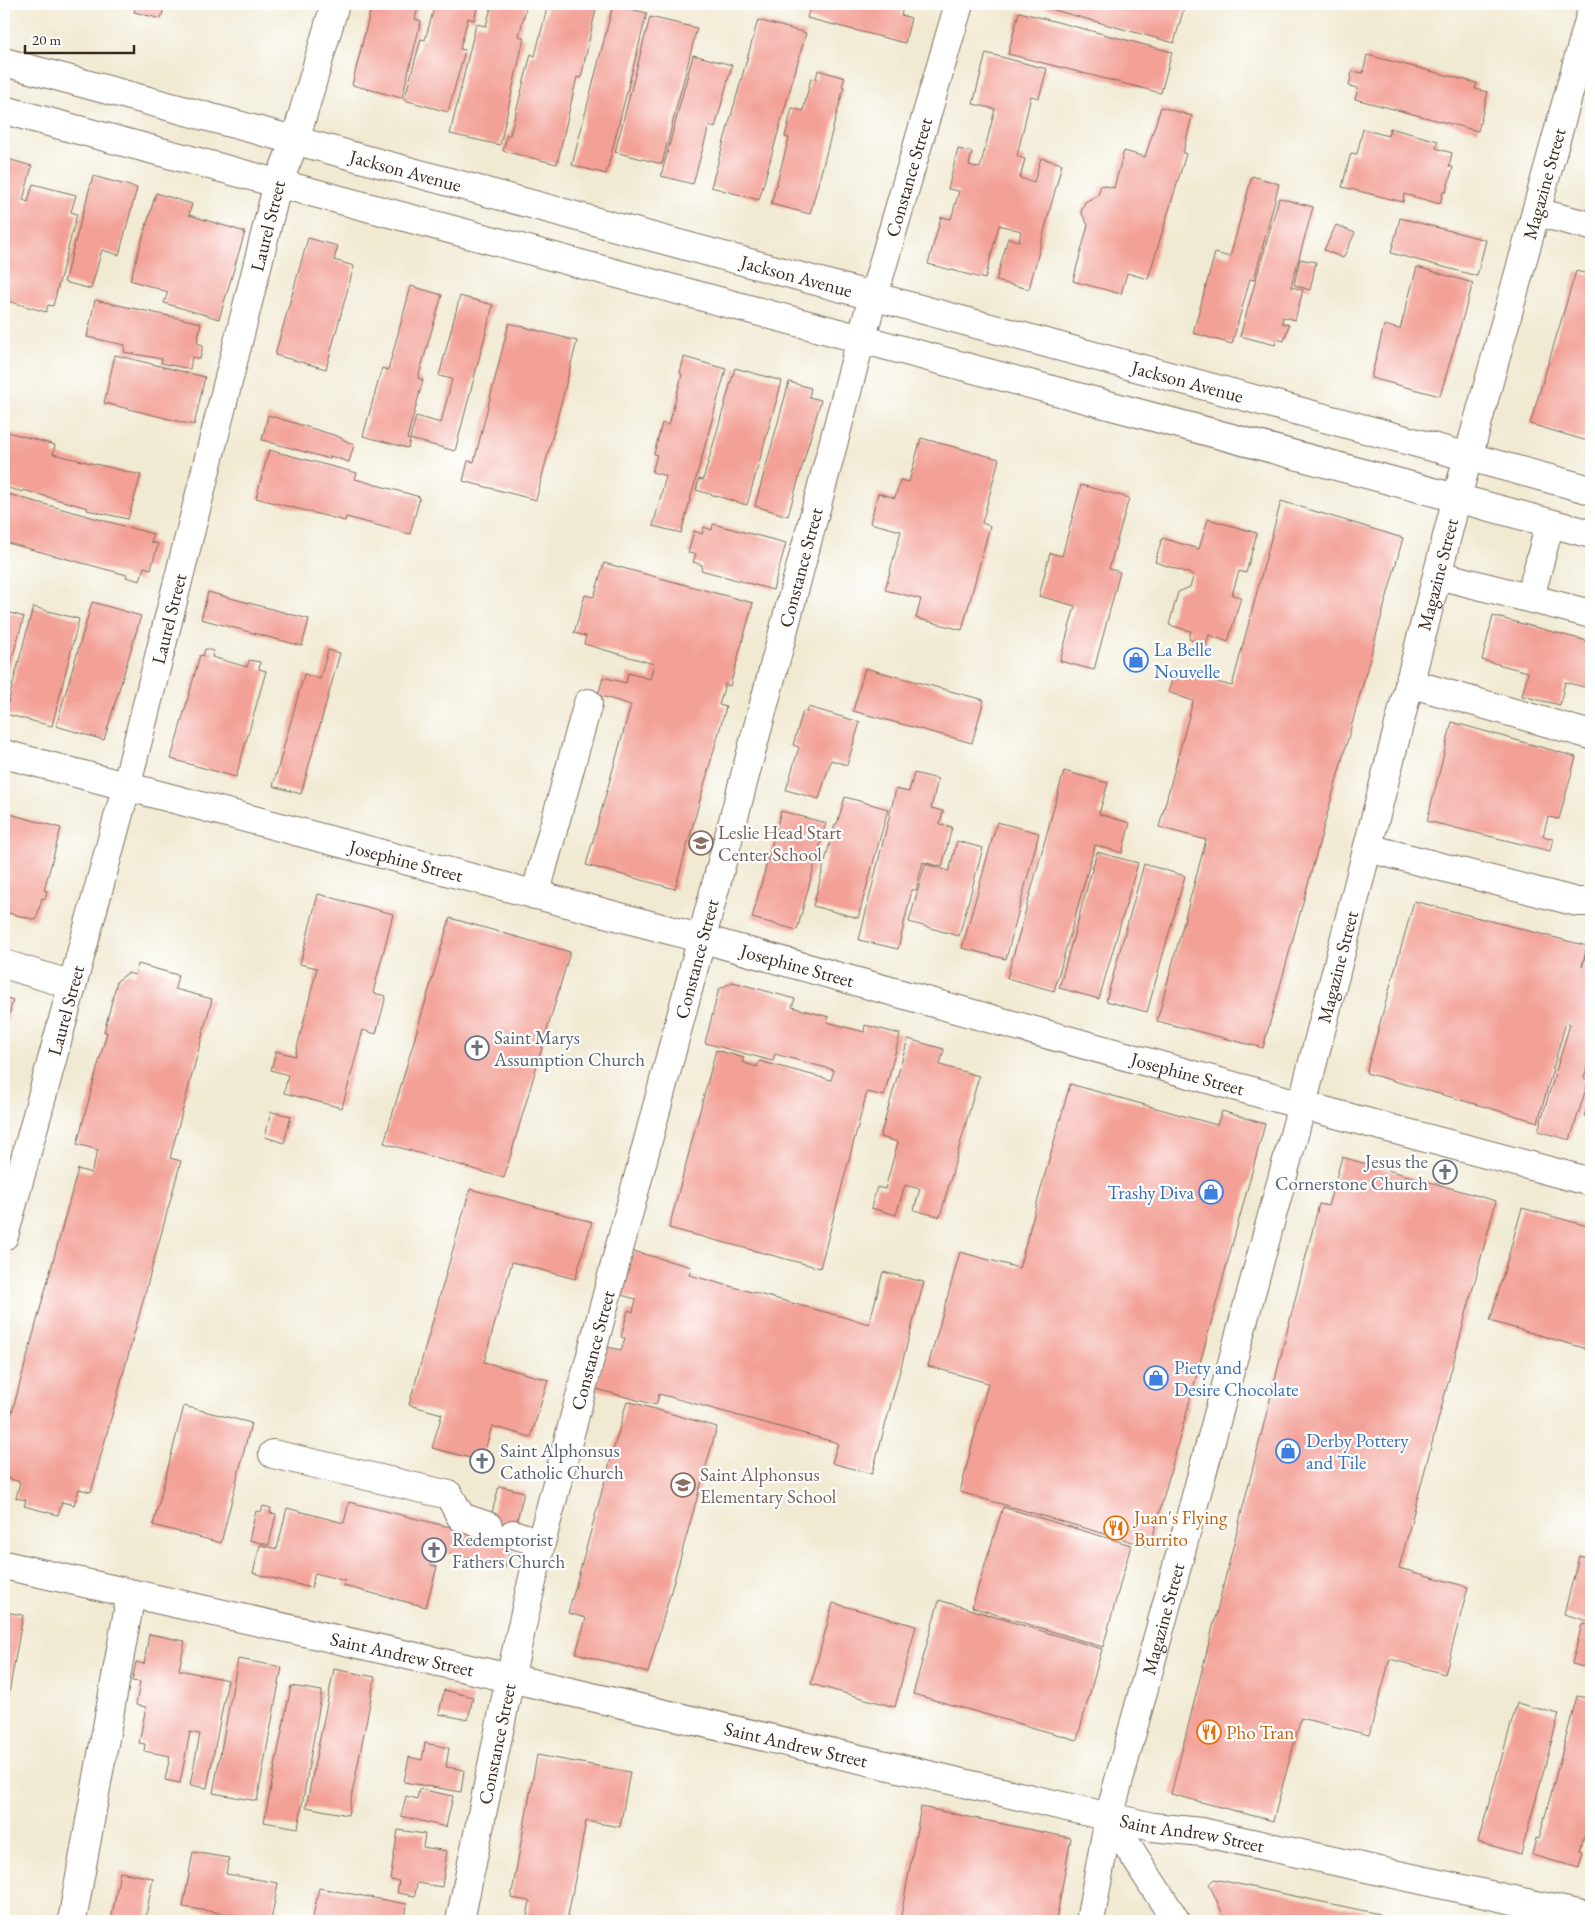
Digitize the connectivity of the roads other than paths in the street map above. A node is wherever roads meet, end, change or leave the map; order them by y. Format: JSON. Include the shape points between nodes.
{"nodes":[{"id":1,"x":336,"y":4,"type":"edge"},
{"id":2,"x":959,"y":4,"type":"edge"},
{"id":3,"x":1591,"y":13,"type":"edge"},
{"id":4,"x":4,"y":62,"type":"edge"},
{"id":5,"x":4,"y":110,"type":"edge"},
{"id":6,"x":295,"y":140,"type":"junction"},
{"id":7,"x":278,"y":183,"type":"junction"},
{"id":8,"x":1536,"y":212,"type":"junction"},
{"id":9,"x":1591,"y":226,"type":"edge"},
{"id":10,"x":874,"y":296,"type":"junction"},
{"id":11,"x":862,"y":339,"type":"junction"},
{"id":12,"x":1468,"y":456,"type":"junction"},
{"id":13,"x":1591,"y":490,"type":"edge"},
{"id":14,"x":1457,"y":497,"type":"junction"},
{"id":15,"x":1550,"y":522,"type":"junction"},
{"id":16,"x":1591,"y":534,"type":"edge"},
{"id":17,"x":1438,"y":575,"type":"junction"},
{"id":18,"x":1530,"y":598,"type":"junction"},
{"id":19,"x":1591,"y":614,"type":"edge"},
{"id":20,"x":1409,"y":683,"type":"junction"},
{"id":21,"x":588,"y":702,"type":"dead end"},
{"id":22,"x":1591,"y":734,"type":"edge"},
{"id":23,"x":4,"y":754,"type":"edge"},
{"id":24,"x":126,"y":788,"type":"junction"},
{"id":25,"x":1368,"y":848,"type":"junction"},
{"id":26,"x":535,"y":895,"type":"junction"},
{"id":27,"x":1591,"y":902,"type":"edge"},
{"id":28,"x":703,"y":940,"type":"junction"},
{"id":29,"x":4,"y":964,"type":"edge"},
{"id":30,"x":72,"y":986,"type":"junction"},
{"id":31,"x":1302,"y":1105,"type":"junction"},
{"id":32,"x":13,"y":1165,"type":"edge"},
{"id":33,"x":1591,"y":1182,"type":"edge"},
{"id":34,"x":4,"y":1236,"type":"edge"},
{"id":35,"x":273,"y":1454,"type":"dead end"},
{"id":36,"x":541,"y":1543,"type":"junction"},
{"id":37,"x":4,"y":1566,"type":"edge"},
{"id":38,"x":131,"y":1594,"type":"junction"},
{"id":39,"x":510,"y":1678,"type":"junction"},
{"id":40,"x":1109,"y":1817,"type":"junction"},
{"id":41,"x":1591,"y":1917,"type":"edge"},
{"id":42,"x":72,"y":1921,"type":"edge"},
{"id":43,"x":460,"y":1921,"type":"edge"},
{"id":44,"x":1090,"y":1921,"type":"edge"},
{"id":45,"x":1176,"y":1921,"type":"edge"}],
"edges":[{"from":1,"to":6,"type":"street","name":"Laurel Street"},
{"from":2,"to":10,"type":"street","name":"Constance Street"},
{"from":3,"to":8,"type":"street","name":"Magazine Street"},
{"from":4,"to":6,"type":"street","name":"Jackson Avenue"},
{"from":5,"to":7,"type":"street"},
{"from":6,"to":7,"type":"street","name":"Laurel Street"},
{"from":6,"to":10,"type":"street","name":"Jackson Avenue"},
{"from":7,"to":11,"type":"street"},
{"from":7,"to":24,"type":"street","name":"Laurel Street"},
{"from":8,"to":9,"type":"street"},
{"from":8,"to":12,"type":"street","name":"Magazine Street"},
{"from":10,"to":11,"type":"street","name":"Constance Street"},
{"from":10,"to":12,"type":"street","name":"Jackson Avenue"},
{"from":11,"to":14,"type":"street"},
{"from":11,"to":28,"type":"street","name":"Constance Street"},
{"from":12,"to":13,"type":"street","name":"Jackson Avenue"},
{"from":12,"to":14,"type":"street","name":"Magazine Street"},
{"from":14,"to":15,"type":"street"},
{"from":14,"to":17,"type":"street","name":"Magazine Street"},
{"from":15,"to":16,"type":"street"},
{"from":15,"to":18,"type":"street"},
{"from":17,"to":18,"type":"street"},
{"from":17,"to":20,"type":"street","name":"Magazine Street"},
{"from":18,"to":19,"type":"street"},
{"from":20,"to":22,"type":"street"},
{"from":20,"to":25,"type":"street","name":"Magazine Street"},
{"from":21,"to":26,"type":"street"},
{"from":23,"to":24,"type":"street","name":"Josephine Street"},
{"from":24,"to":26,"type":"street","name":"Josephine Street"},
{"from":24,"to":30,"type":"street","name":"Laurel Street"},
{"from":25,"to":27,"type":"street","via":[[1577,902]]},
{"from":25,"to":31,"type":"street","name":"Magazine Street"},
{"from":26,"to":28,"type":"street","name":"Josephine Street"},
{"from":28,"to":31,"type":"street","name":"Josephine Street"},
{"from":28,"to":36,"type":"street","name":"Constance Street"},
{"from":29,"to":30,"type":"street"},
{"from":30,"to":32,"type":"street","name":"Laurel Street"},
{"from":31,"to":33,"type":"street","name":"Josephine Street"},
{"from":31,"to":40,"type":"street","name":"Magazine Street"},
{"from":32,"to":34,"type":"street","name":"Laurel Street"},
{"from":35,"to":36,"type":"street","via":[[449,1495],[460,1517]]},
{"from":36,"to":39,"type":"street","name":"Constance Street"},
{"from":37,"to":38,"type":"street","name":"Saint Andrew Street"},
{"from":38,"to":39,"type":"street","name":"Saint Andrew Street"},
{"from":38,"to":42,"type":"street"},
{"from":39,"to":40,"type":"street","name":"Saint Andrew Street"},
{"from":39,"to":43,"type":"street","name":"Constance Street"},
{"from":40,"to":41,"type":"street","name":"Saint Andrew Street","via":[[1153,1827],[1200,1832]]},
{"from":40,"to":44,"type":"street","name":"Magazine Street"},
{"from":40,"to":45,"type":"street"}]}
